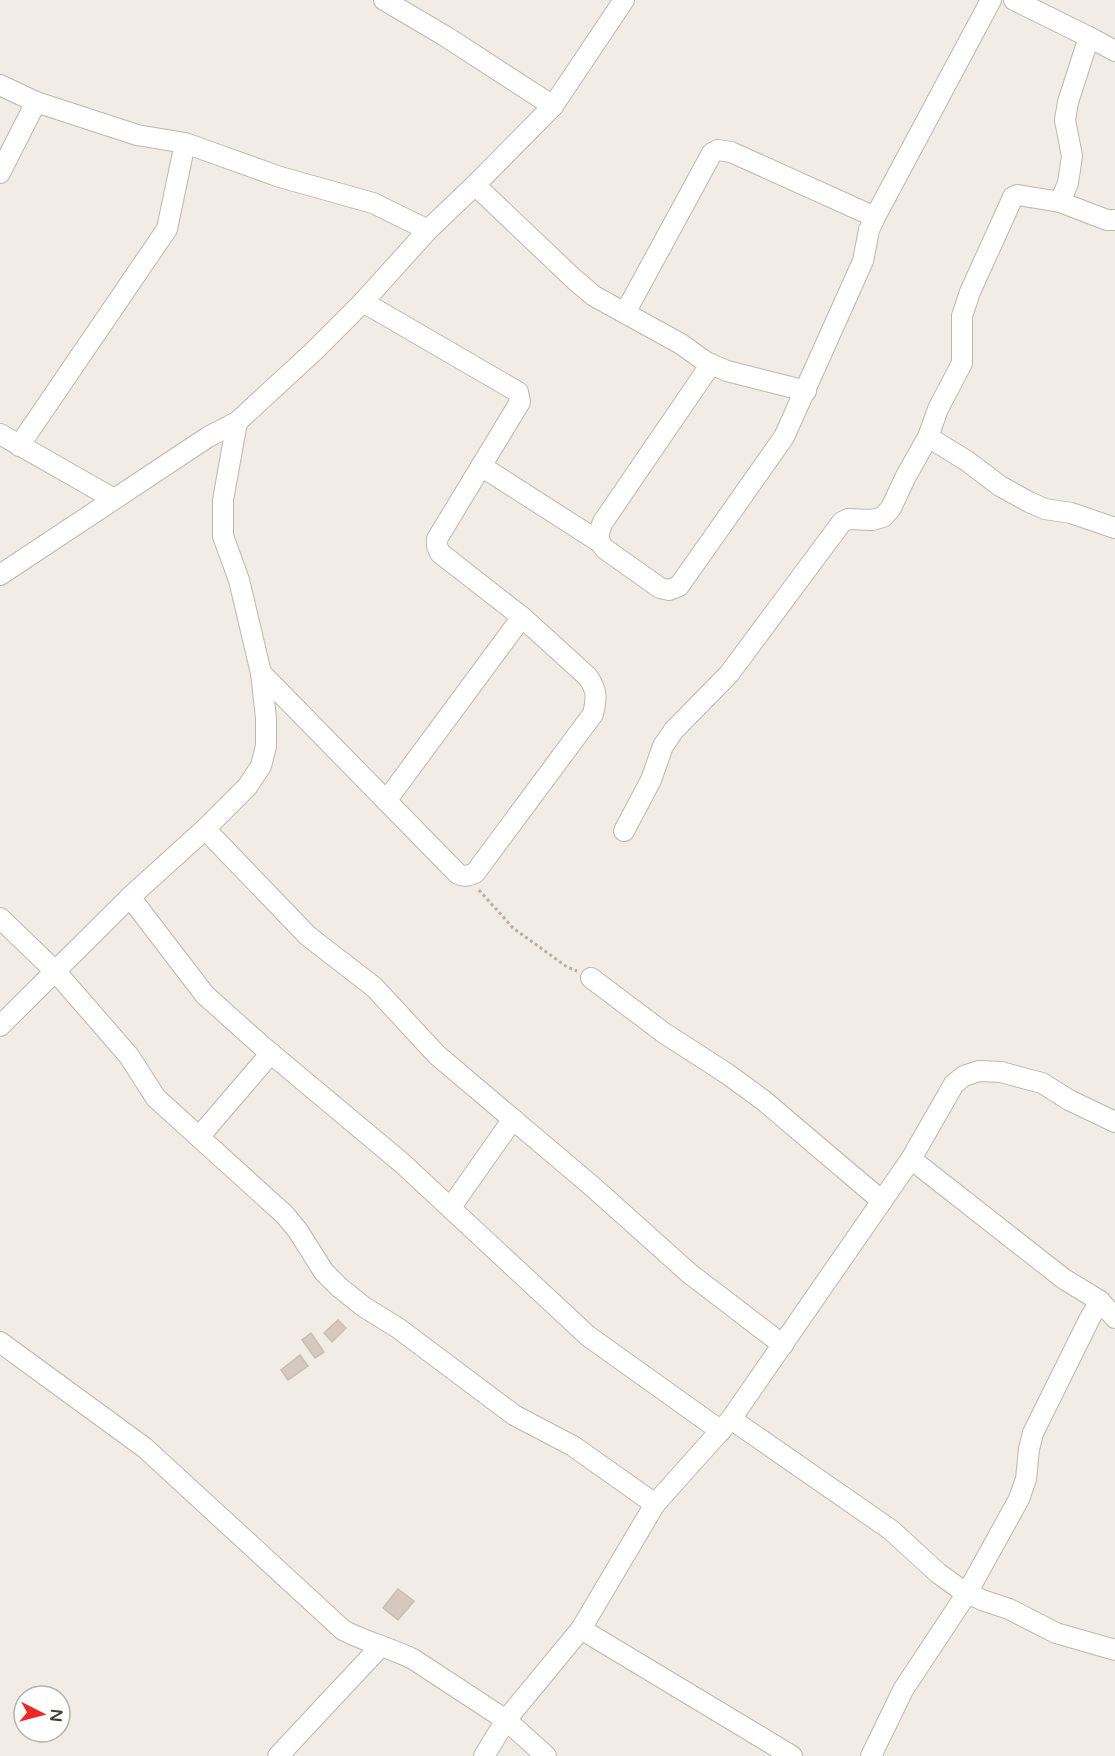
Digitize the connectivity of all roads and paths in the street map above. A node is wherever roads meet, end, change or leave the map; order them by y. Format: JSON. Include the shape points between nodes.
{"nodes":[{"id":1,"x":384,"y":0,"type":"edge"},
{"id":2,"x":624,"y":0,"type":"edge"},
{"id":3,"x":991,"y":0,"type":"edge"},
{"id":4,"x":1014,"y":0,"type":"edge"},
{"id":5,"x":1089,"y":37,"type":"junction"},
{"id":6,"x":1115,"y":51,"type":"edge"},
{"id":7,"x":0,"y":86,"type":"edge"},
{"id":8,"x":36,"y":102,"type":"junction"},
{"id":9,"x":553,"y":106,"type":"junction"},
{"id":10,"x":185,"y":143,"type":"junction"},
{"id":11,"x":0,"y":173,"type":"edge"},
{"id":12,"x":475,"y":185,"type":"junction"},
{"id":13,"x":1060,"y":202,"type":"junction"},
{"id":14,"x":875,"y":217,"type":"junction"},
{"id":15,"x":1115,"y":220,"type":"edge"},
{"id":16,"x":428,"y":230,"type":"junction"},
{"id":17,"x":363,"y":302,"type":"junction"},
{"id":18,"x":625,"y":313,"type":"junction"},
{"id":19,"x":711,"y":364,"type":"junction"},
{"id":20,"x":806,"y":391,"type":"junction"},
{"id":21,"x":237,"y":422,"type":"junction"},
{"id":22,"x":0,"y":434,"type":"edge"},
{"id":23,"x":928,"y":437,"type":"junction"},
{"id":24,"x":19,"y":446,"type":"junction"},
{"id":25,"x":481,"y":466,"type":"junction"},
{"id":26,"x":114,"y":499,"type":"junction"},
{"id":27,"x":1115,"y":528,"type":"edge"},
{"id":28,"x":598,"y":541,"type":"junction"},
{"id":29,"x":0,"y":575,"type":"edge"},
{"id":30,"x":522,"y":617,"type":"junction"},
{"id":31,"x":261,"y":673,"type":"junction"},
{"id":32,"x":386,"y":801,"type":"junction"},
{"id":33,"x":205,"y":828,"type":"junction"},
{"id":34,"x":624,"y":831,"type":"dead end"},
{"id":35,"x":469,"y":876,"type":"junction"},
{"id":36,"x":130,"y":897,"type":"junction"},
{"id":37,"x":0,"y":918,"type":"edge"},
{"id":38,"x":56,"y":972,"type":"junction"},
{"id":39,"x":591,"y":978,"type":"joint"},
{"id":40,"x":0,"y":1026,"type":"edge"},
{"id":41,"x":271,"y":1053,"type":"junction"},
{"id":42,"x":513,"y":1119,"type":"junction"},
{"id":43,"x":1115,"y":1122,"type":"edge"},
{"id":44,"x":199,"y":1137,"type":"junction"},
{"id":45,"x":910,"y":1159,"type":"junction"},
{"id":46,"x":882,"y":1201,"type":"junction"},
{"id":47,"x":451,"y":1208,"type":"junction"},
{"id":48,"x":1100,"y":1302,"type":"junction"},
{"id":49,"x":1115,"y":1318,"type":"edge"},
{"id":50,"x":0,"y":1341,"type":"edge"},
{"id":51,"x":783,"y":1345,"type":"junction"},
{"id":52,"x":726,"y":1425,"type":"junction"},
{"id":53,"x":655,"y":1504,"type":"junction"},
{"id":54,"x":967,"y":1593,"type":"junction"},
{"id":55,"x":580,"y":1629,"type":"junction"},
{"id":56,"x":380,"y":1647,"type":"junction"},
{"id":57,"x":1115,"y":1650,"type":"edge"},
{"id":58,"x":506,"y":1720,"type":"junction"},
{"id":59,"x":278,"y":1756,"type":"edge"},
{"id":60,"x":484,"y":1756,"type":"edge"},
{"id":61,"x":546,"y":1756,"type":"edge"},
{"id":62,"x":792,"y":1756,"type":"edge"},
{"id":63,"x":871,"y":1756,"type":"edge"}],
"edges":[{"from":1,"to":9,"type":"street"},
{"from":2,"to":9,"type":"street"},
{"from":3,"to":14,"type":"street"},
{"from":4,"to":5,"type":"street"},
{"from":5,"to":6,"type":"street"},
{"from":5,"to":13,"type":"street","via":[[1065,120],[1072,156]]},
{"from":7,"to":8,"type":"street"},
{"from":8,"to":10,"type":"street","via":[[137,135]]},
{"from":8,"to":11,"type":"street"},
{"from":9,"to":12,"type":"street"},
{"from":10,"to":16,"type":"street","via":[[280,177],[373,202]]},
{"from":10,"to":24,"type":"street","via":[[167,229]]},
{"from":12,"to":16,"type":"street"},
{"from":12,"to":18,"type":"street","via":[[575,280]]},
{"from":13,"to":15,"type":"street"},
{"from":13,"to":23,"type":"street","via":[[1018,195],[1008,204],[962,316],[962,363]]},
{"from":14,"to":18,"type":"street","via":[[731,152],[718,150],[712,153]]},
{"from":14,"to":20,"type":"street","via":[[863,261]]},
{"from":16,"to":17,"type":"street"},
{"from":17,"to":21,"type":"street"},
{"from":17,"to":25,"type":"street","via":[[518,392],[520,402]]},
{"from":18,"to":19,"type":"street"},
{"from":19,"to":20,"type":"street"},
{"from":19,"to":28,"type":"street","via":[[603,522]]},
{"from":20,"to":28,"type":"street","via":[[770,459],[679,586],[660,588]]},
{"from":21,"to":26,"type":"street"},
{"from":21,"to":31,"type":"street","via":[[223,500],[224,536],[239,580]]},
{"from":22,"to":24,"type":"street"},
{"from":23,"to":27,"type":"street","via":[[1029,502]]},
{"from":23,"to":34,"type":"street","via":[[891,508],[883,517],[842,522],[729,674],[674,730]]},
{"from":24,"to":26,"type":"street"},
{"from":25,"to":28,"type":"street"},
{"from":25,"to":30,"type":"street","via":[[437,538],[437,546],[440,553]]},
{"from":26,"to":29,"type":"street"},
{"from":30,"to":32,"type":"street"},
{"from":30,"to":35,"type":"street","via":[[588,677],[596,688],[597,699],[593,714]]},
{"from":31,"to":32,"type":"street"},
{"from":31,"to":33,"type":"street","via":[[266,718],[261,766],[247,787]]},
{"from":32,"to":35,"type":"street","via":[[458,874]]},
{"from":33,"to":36,"type":"street"},
{"from":33,"to":42,"type":"street","via":[[308,936],[374,987],[436,1055]]},
{"from":35,"to":39,"type":"path","via":[[513,928],[567,967]]},
{"from":36,"to":38,"type":"street"},
{"from":36,"to":41,"type":"street","via":[[205,995]]},
{"from":37,"to":38,"type":"street"},
{"from":38,"to":40,"type":"street"},
{"from":38,"to":44,"type":"street","via":[[129,1056],[156,1098]]},
{"from":39,"to":46,"type":"street","via":[[763,1100]]},
{"from":41,"to":44,"type":"street"},
{"from":41,"to":47,"type":"street"},
{"from":42,"to":47,"type":"street"},
{"from":42,"to":51,"type":"street","via":[[689,1273]]},
{"from":43,"to":45,"type":"street","via":[[1042,1083],[1001,1072],[980,1071],[954,1084]]},
{"from":44,"to":53,"type":"street","via":[[285,1215],[324,1272],[347,1294],[514,1415],[573,1446]]},
{"from":45,"to":46,"type":"street"},
{"from":45,"to":48,"type":"street","via":[[1064,1279]]},
{"from":46,"to":51,"type":"street"},
{"from":47,"to":52,"type":"street","via":[[588,1336]]},
{"from":48,"to":49,"type":"street"},
{"from":48,"to":54,"type":"street","via":[[1033,1433],[1019,1499]]},
{"from":50,"to":56,"type":"street","via":[[145,1448],[343,1630]]},
{"from":51,"to":52,"type":"street"},
{"from":52,"to":53,"type":"street"},
{"from":52,"to":54,"type":"street","via":[[891,1530],[938,1573]]},
{"from":53,"to":55,"type":"street"},
{"from":54,"to":57,"type":"street","via":[[1056,1633]]},
{"from":54,"to":63,"type":"street","via":[[903,1690]]},
{"from":55,"to":58,"type":"street"},
{"from":55,"to":62,"type":"street"},
{"from":56,"to":58,"type":"street","via":[[413,1659]]},
{"from":56,"to":59,"type":"street"},
{"from":58,"to":60,"type":"street"},
{"from":58,"to":61,"type":"street"}]}
